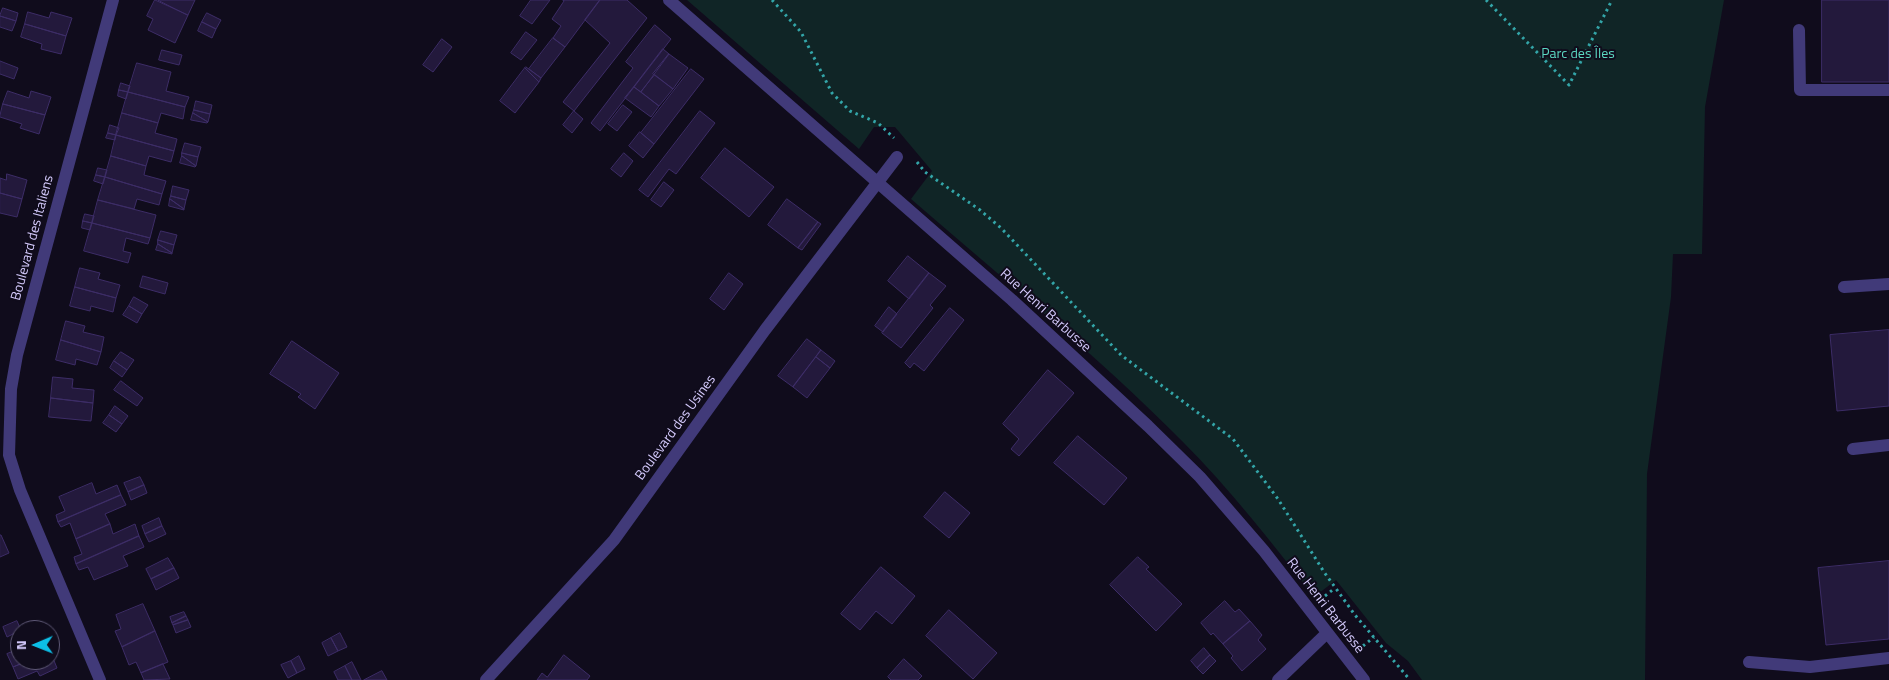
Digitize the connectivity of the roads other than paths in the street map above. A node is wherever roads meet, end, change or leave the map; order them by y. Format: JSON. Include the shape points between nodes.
{"nodes":[{"id":1,"x":113,"y":0,"type":"edge"},
{"id":2,"x":669,"y":0,"type":"edge"},
{"id":3,"x":1799,"y":30,"type":"dead end"},
{"id":4,"x":1889,"y":90,"type":"edge"},
{"id":5,"x":897,"y":156,"type":"dead end"},
{"id":6,"x":878,"y":182,"type":"junction"},
{"id":7,"x":1889,"y":284,"type":"edge"},
{"id":8,"x":1844,"y":287,"type":"dead end"},
{"id":9,"x":1889,"y":446,"type":"edge"},
{"id":10,"x":1853,"y":449,"type":"dead end"},
{"id":11,"x":1327,"y":633,"type":"junction"},
{"id":12,"x":1889,"y":658,"type":"edge"},
{"id":13,"x":1749,"y":662,"type":"dead end"},
{"id":14,"x":100,"y":680,"type":"edge"},
{"id":15,"x":486,"y":680,"type":"edge"},
{"id":16,"x":1278,"y":680,"type":"edge"},
{"id":17,"x":1364,"y":680,"type":"edge"}],
"edges":[{"from":1,"to":14,"type":"street","name":"Boulevard des Italiens","via":[[17,355],[11,389],[9,456],[20,490]]},
{"from":2,"to":6,"type":"street","name":"Rue Henri Barbusse"},
{"from":3,"to":4,"type":"street","via":[[1800,90]]},
{"from":5,"to":6,"type":"street","name":"Boulevard des Usines"},
{"from":6,"to":11,"type":"street","name":"Rue Henri Barbusse","via":[[1026,313],[1193,470],[1264,551]]},
{"from":6,"to":15,"type":"street","name":"Boulevard des Usines","via":[[765,330],[614,540]]},
{"from":7,"to":8,"type":"street"},
{"from":9,"to":10,"type":"street"},
{"from":11,"to":16,"type":"street"},
{"from":11,"to":17,"type":"street","name":"Rue Henri Barbusse"},
{"from":12,"to":13,"type":"street","via":[[1810,667]]}]}
